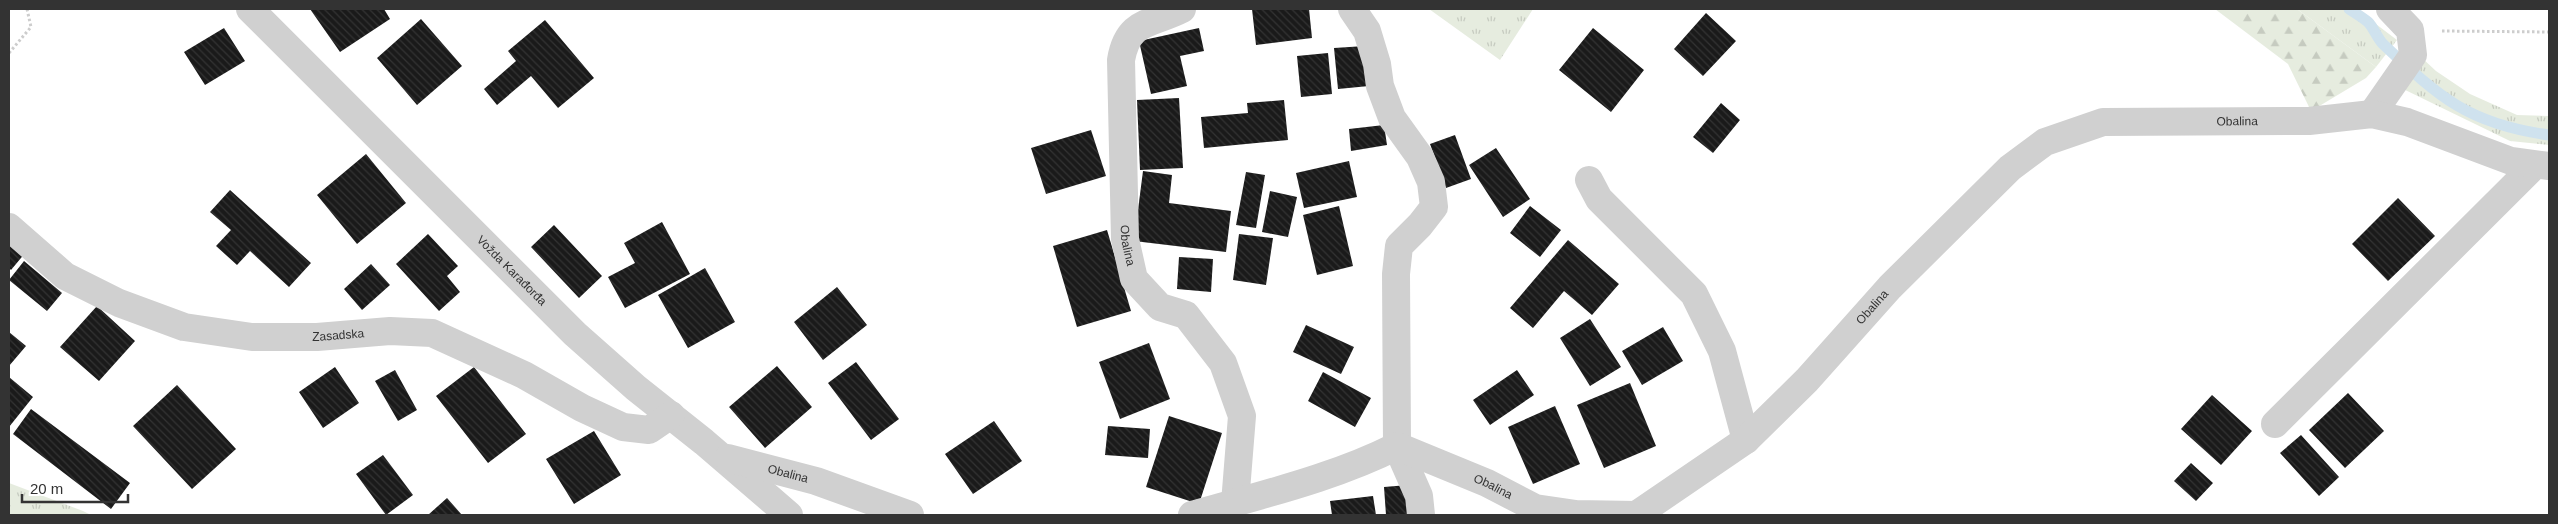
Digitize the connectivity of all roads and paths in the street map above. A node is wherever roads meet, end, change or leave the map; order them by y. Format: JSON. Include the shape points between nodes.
{"nodes":[{"id":1,"x":27,"y":9,"type":"edge"},
{"id":2,"x":250,"y":9,"type":"edge"},
{"id":3,"x":1182,"y":9,"type":"edge"},
{"id":4,"x":1352,"y":9,"type":"edge"},
{"id":5,"x":2390,"y":9,"type":"edge"},
{"id":6,"x":2549,"y":32,"type":"edge"},
{"id":7,"x":2411,"y":43,"type":"junction"},
{"id":8,"x":9,"y":53,"type":"edge"},
{"id":9,"x":2372,"y":114,"type":"junction"},
{"id":10,"x":2542,"y":165,"type":"edge"},
{"id":11,"x":1589,"y":180,"type":"dead end"},
{"id":12,"x":9,"y":227,"type":"edge"},
{"id":13,"x":671,"y":415,"type":"junction"},
{"id":14,"x":2275,"y":424,"type":"dead end"},
{"id":15,"x":1746,"y":440,"type":"junction"},
{"id":16,"x":1397,"y":446,"type":"junction"},
{"id":17,"x":722,"y":457,"type":"junction"},
{"id":18,"x":1235,"y":503,"type":"junction"},
{"id":19,"x":789,"y":515,"type":"edge"},
{"id":20,"x":910,"y":515,"type":"edge"},
{"id":21,"x":1192,"y":515,"type":"edge"},
{"id":22,"x":1421,"y":515,"type":"edge"}],
"edges":[{"from":1,"to":8,"type":"path","via":[[31,27]]},
{"from":2,"to":13,"type":"street","name":"Vožda Karađorđa","via":[[575,334]]},
{"from":3,"to":18,"type":"street","name":"Obalina","via":[[1136,28],[1124,42],[1121,60],[1125,239],[1134,279],[1160,307],[1186,315],[1223,363],[1242,416]]},
{"from":4,"to":16,"type":"street","via":[[1366,31],[1392,118],[1420,157],[1431,182],[1434,207],[1399,246],[1396,274]]},
{"from":5,"to":7,"type":"street"},
{"from":6,"to":7,"type":"path"},
{"from":7,"to":9,"type":"street"},
{"from":9,"to":10,"type":"street","name":"Obalina","via":[[2407,122],[2511,161]]},
{"from":9,"to":15,"type":"street","name":"Obalina","via":[[2309,121],[2103,122],[2045,142],[2010,168],[1897,280],[1807,380]]},
{"from":10,"to":14,"type":"street"},
{"from":11,"to":15,"type":"street","via":[[1599,198],[1694,294],[1722,351]]},
{"from":12,"to":13,"type":"street","name":"Zasadska","via":[[65,276],[119,303],[184,327],[252,337],[432,332],[623,427],[649,430]]},
{"from":13,"to":17,"type":"street","name":"Vožda Karađorđa"},
{"from":15,"to":16,"type":"street","name":"Obalina","via":[[1636,515],[1576,514],[1535,508],[1487,483]]},
{"from":16,"to":18,"type":"street","via":[[1374,457]]},
{"from":16,"to":22,"type":"street","via":[[1419,496]]},
{"from":17,"to":19,"type":"street","name":"Vožda Karađorđa"},
{"from":17,"to":20,"type":"street","name":"Obalina","via":[[816,481]]},
{"from":18,"to":21,"type":"street"}]}
